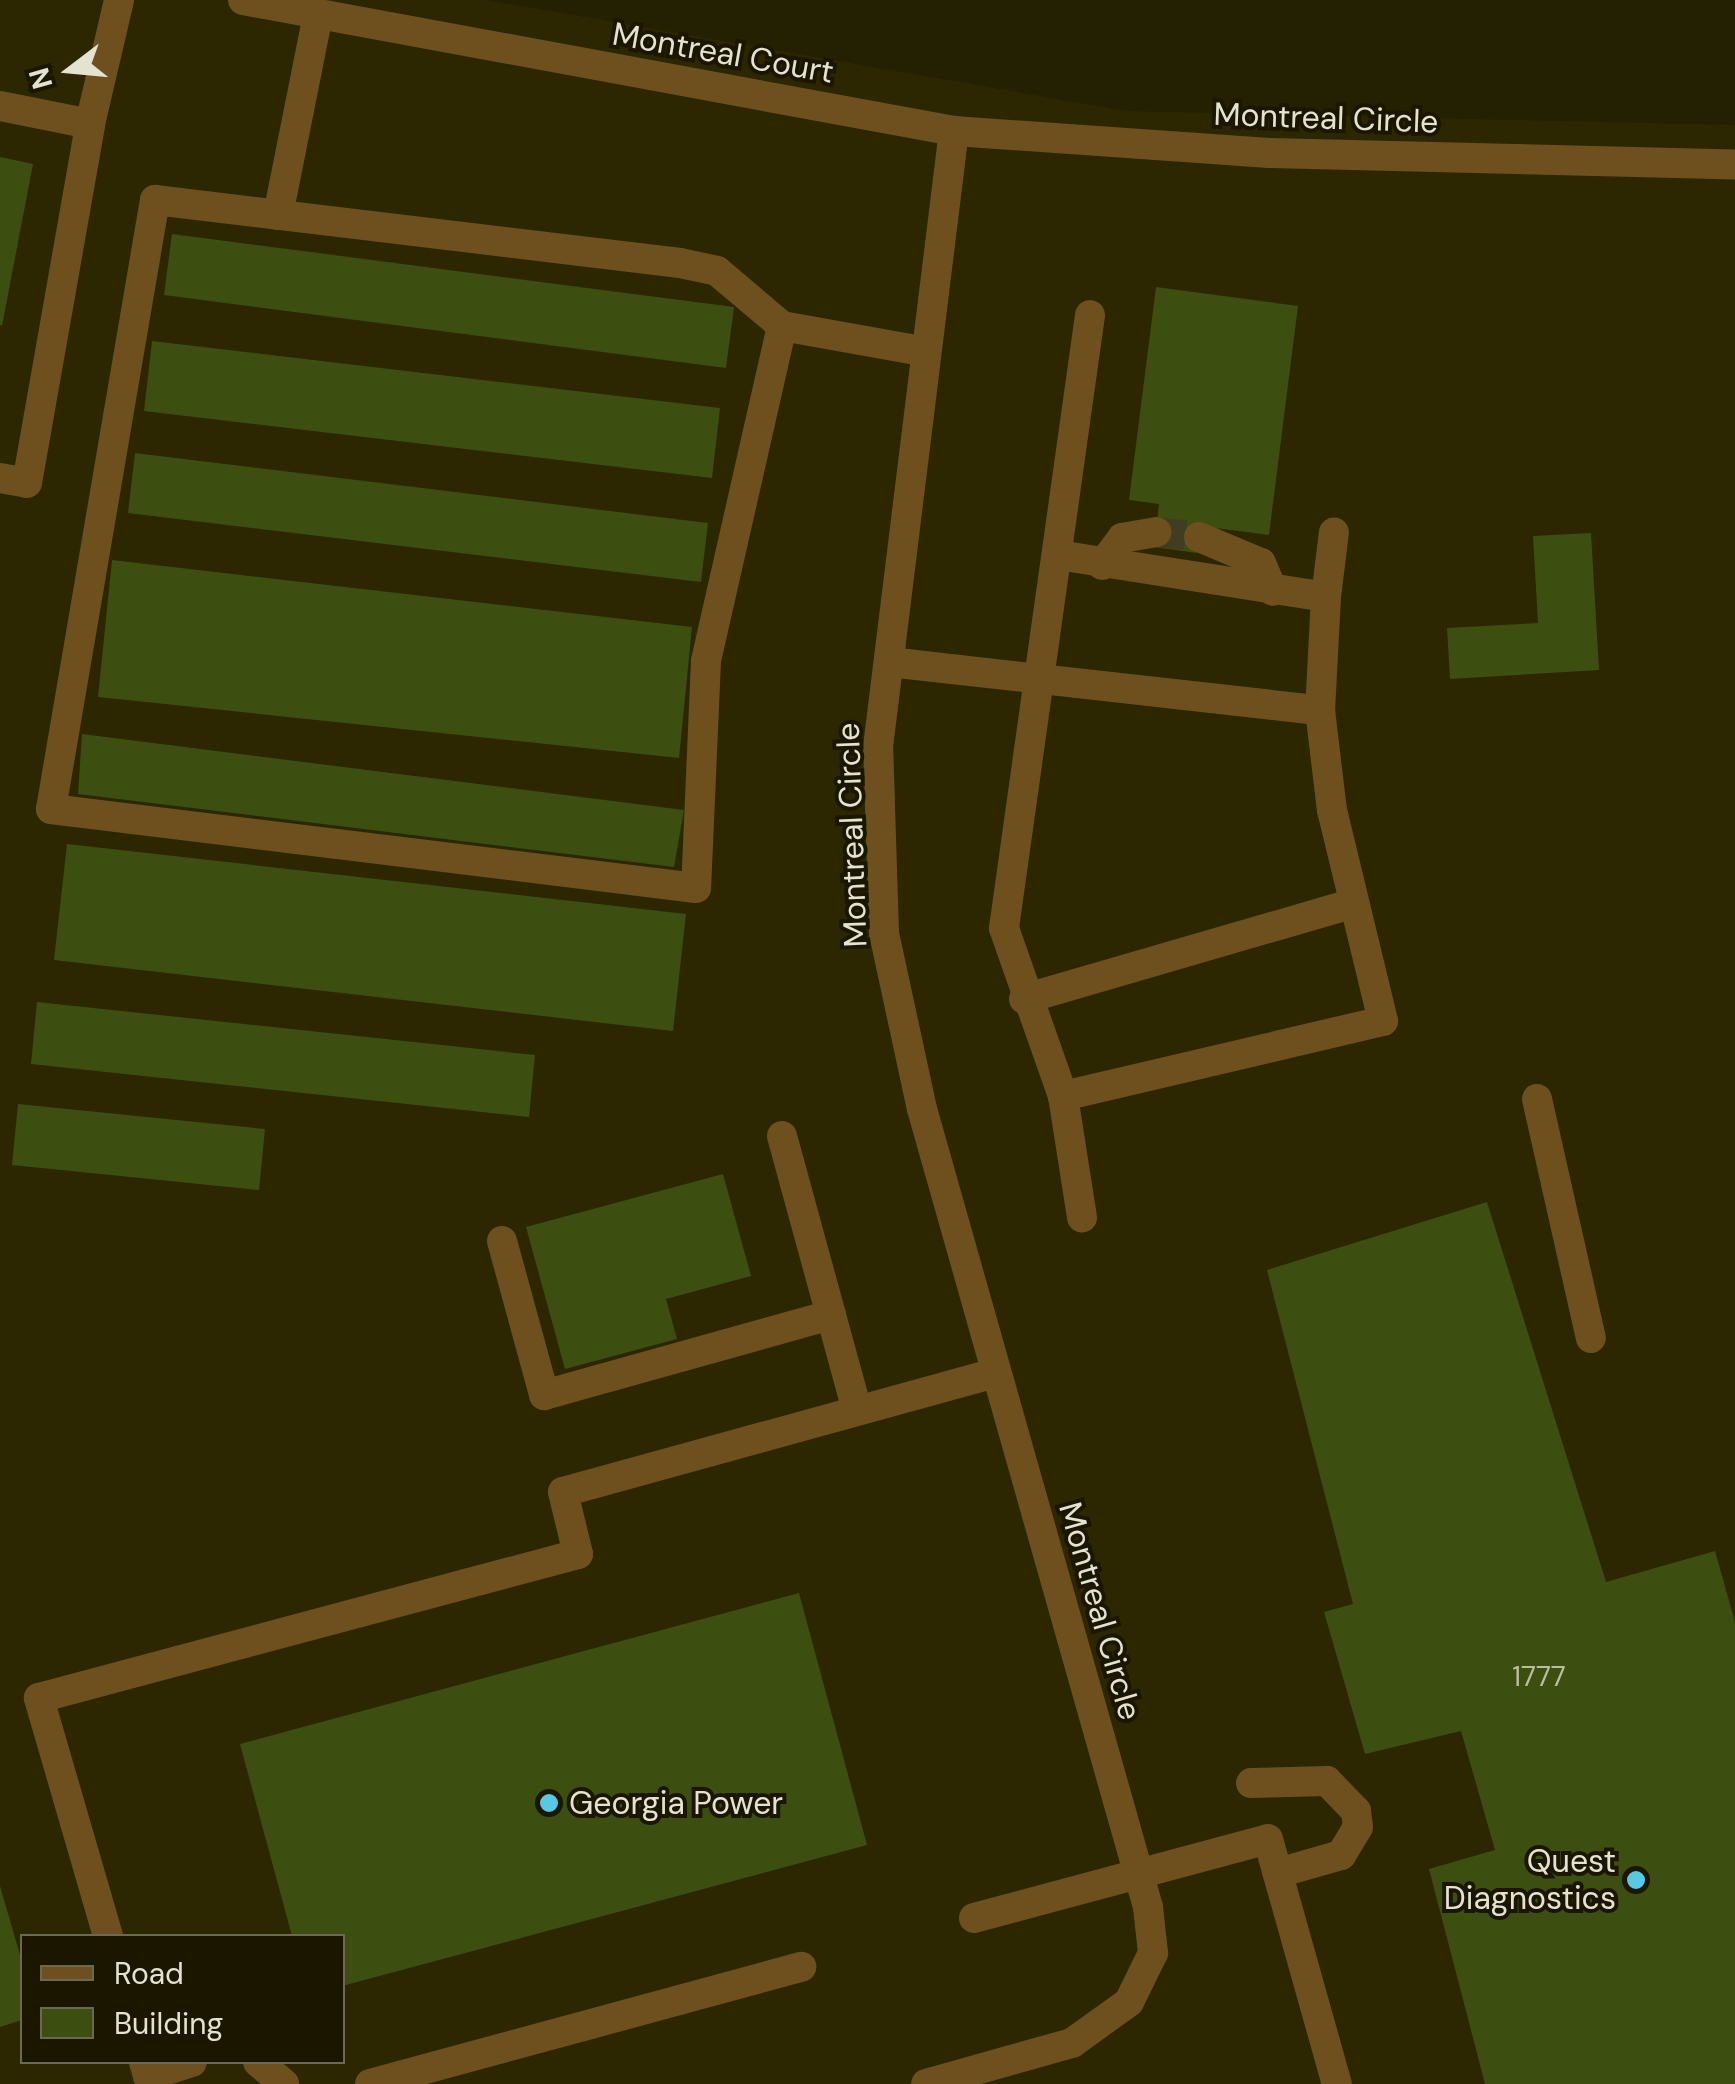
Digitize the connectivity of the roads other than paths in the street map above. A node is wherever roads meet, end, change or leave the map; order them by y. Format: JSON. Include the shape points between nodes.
{"nodes":[{"id":1,"x":119,"y":0,"type":"edge"},
{"id":2,"x":243,"y":0,"type":"edge"},
{"id":3,"x":318,"y":14,"type":"junction"},
{"id":4,"x":0,"y":106,"type":"edge"},
{"id":5,"x":90,"y":124,"type":"junction"},
{"id":6,"x":954,"y":131,"type":"junction"},
{"id":7,"x":1735,"y":164,"type":"edge"},
{"id":8,"x":278,"y":215,"type":"junction"},
{"id":9,"x":1090,"y":314,"type":"dead end"},
{"id":10,"x":782,"y":326,"type":"junction"},
{"id":11,"x":926,"y":352,"type":"junction"},
{"id":12,"x":0,"y":478,"type":"edge"},
{"id":13,"x":1156,"y":532,"type":"tunnel mouth"},
{"id":14,"x":1334,"y":532,"type":"dead end"},
{"id":15,"x":1199,"y":538,"type":"tunnel mouth"},
{"id":16,"x":1058,"y":554,"type":"junction"},
{"id":17,"x":1102,"y":565,"type":"junction"},
{"id":18,"x":1274,"y":591,"type":"junction"},
{"id":19,"x":1326,"y":596,"type":"junction"},
{"id":20,"x":889,"y":662,"type":"junction"},
{"id":21,"x":1038,"y":678,"type":"junction"},
{"id":22,"x":1320,"y":710,"type":"junction"},
{"id":23,"x":1354,"y":903,"type":"junction"},
{"id":24,"x":1024,"y":999,"type":"junction"},
{"id":25,"x":1063,"y":1096,"type":"junction"},
{"id":26,"x":1537,"y":1099,"type":"dead end"},
{"id":27,"x":782,"y":1136,"type":"dead end"},
{"id":28,"x":1082,"y":1218,"type":"dead end"},
{"id":29,"x":502,"y":1241,"type":"dead end"},
{"id":30,"x":831,"y":1315,"type":"junction"},
{"id":31,"x":1592,"y":1338,"type":"dead end"},
{"id":32,"x":996,"y":1373,"type":"junction"},
{"id":33,"x":857,"y":1410,"type":"junction"},
{"id":34,"x":1251,"y":1783,"type":"dead end"},
{"id":35,"x":1138,"y":1872,"type":"junction"},
{"id":36,"x":1278,"y":1873,"type":"junction"},
{"id":37,"x":974,"y":1918,"type":"dead end"},
{"id":38,"x":107,"y":1934,"type":"edge"},
{"id":39,"x":800,"y":1967,"type":"dead end"},
{"id":40,"x":145,"y":2064,"type":"edge"},
{"id":41,"x":186,"y":2064,"type":"edge"},
{"id":42,"x":260,"y":2064,"type":"edge"},
{"id":43,"x":990,"y":2075,"type":"edge"},
{"id":44,"x":284,"y":2084,"type":"edge"},
{"id":45,"x":370,"y":2084,"type":"edge"},
{"id":46,"x":926,"y":2084,"type":"edge"},
{"id":47,"x":1337,"y":2084,"type":"edge"}],
"edges":[{"from":1,"to":5,"type":"street"},
{"from":2,"to":3,"type":"street","name":"Montreal Court"},
{"from":3,"to":6,"type":"street","name":"Montreal Court"},
{"from":3,"to":8,"type":"street"},
{"from":4,"to":5,"type":"street"},
{"from":5,"to":12,"type":"street","via":[[27,483]]},
{"from":6,"to":7,"type":"street","name":"Montreal Circle","via":[[1269,153]]},
{"from":6,"to":11,"type":"street","name":"Montreal Circle"},
{"from":8,"to":10,"type":"street","via":[[717,271]]},
{"from":8,"to":10,"type":"street","via":[[155,200],[51,809],[696,888],[706,662]]},
{"from":9,"to":16,"type":"street"},
{"from":10,"to":11,"type":"street"},
{"from":11,"to":20,"type":"street","name":"Montreal Circle"},
{"from":13,"to":17,"type":"street","via":[[1122,538]]},
{"from":14,"to":19,"type":"street"},
{"from":15,"to":18,"type":"street","via":[[1261,562]]},
{"from":16,"to":17,"type":"street"},
{"from":16,"to":21,"type":"street"},
{"from":17,"to":18,"type":"street"},
{"from":18,"to":19,"type":"street"},
{"from":19,"to":22,"type":"street"},
{"from":20,"to":21,"type":"street"},
{"from":20,"to":32,"type":"street","name":"Montreal Circle","via":[[878,747],[884,932],[922,1109]]},
{"from":21,"to":22,"type":"street"},
{"from":21,"to":24,"type":"street","via":[[1004,928]]},
{"from":22,"to":23,"type":"street"},
{"from":23,"to":24,"type":"street"},
{"from":23,"to":25,"type":"street","via":[[1383,1021]]},
{"from":24,"to":25,"type":"street"},
{"from":25,"to":28,"type":"street"},
{"from":26,"to":31,"type":"street"},
{"from":27,"to":30,"type":"street"},
{"from":29,"to":30,"type":"street","via":[[544,1394]]},
{"from":30,"to":33,"type":"street"},
{"from":32,"to":33,"type":"street"},
{"from":32,"to":35,"type":"street","name":"Montreal Circle"},
{"from":33,"to":38,"type":"street","via":[[563,1492],[578,1554],[39,1698]]},
{"from":34,"to":36,"type":"street","via":[[1327,1781],[1356,1810],[1358,1827],[1341,1855]]},
{"from":35,"to":36,"type":"street","via":[[1268,1839]]},
{"from":35,"to":37,"type":"street"},
{"from":35,"to":43,"type":"street","name":"Montreal Circle","via":[[1153,1953],[1129,2002],[1072,2043]]},
{"from":36,"to":47,"type":"street"},
{"from":39,"to":45,"type":"street"},
{"from":40,"to":41,"type":"street","via":[[148,2076]]},
{"from":42,"to":44,"type":"street"},
{"from":43,"to":46,"type":"street","name":"Montreal Circle"}]}
